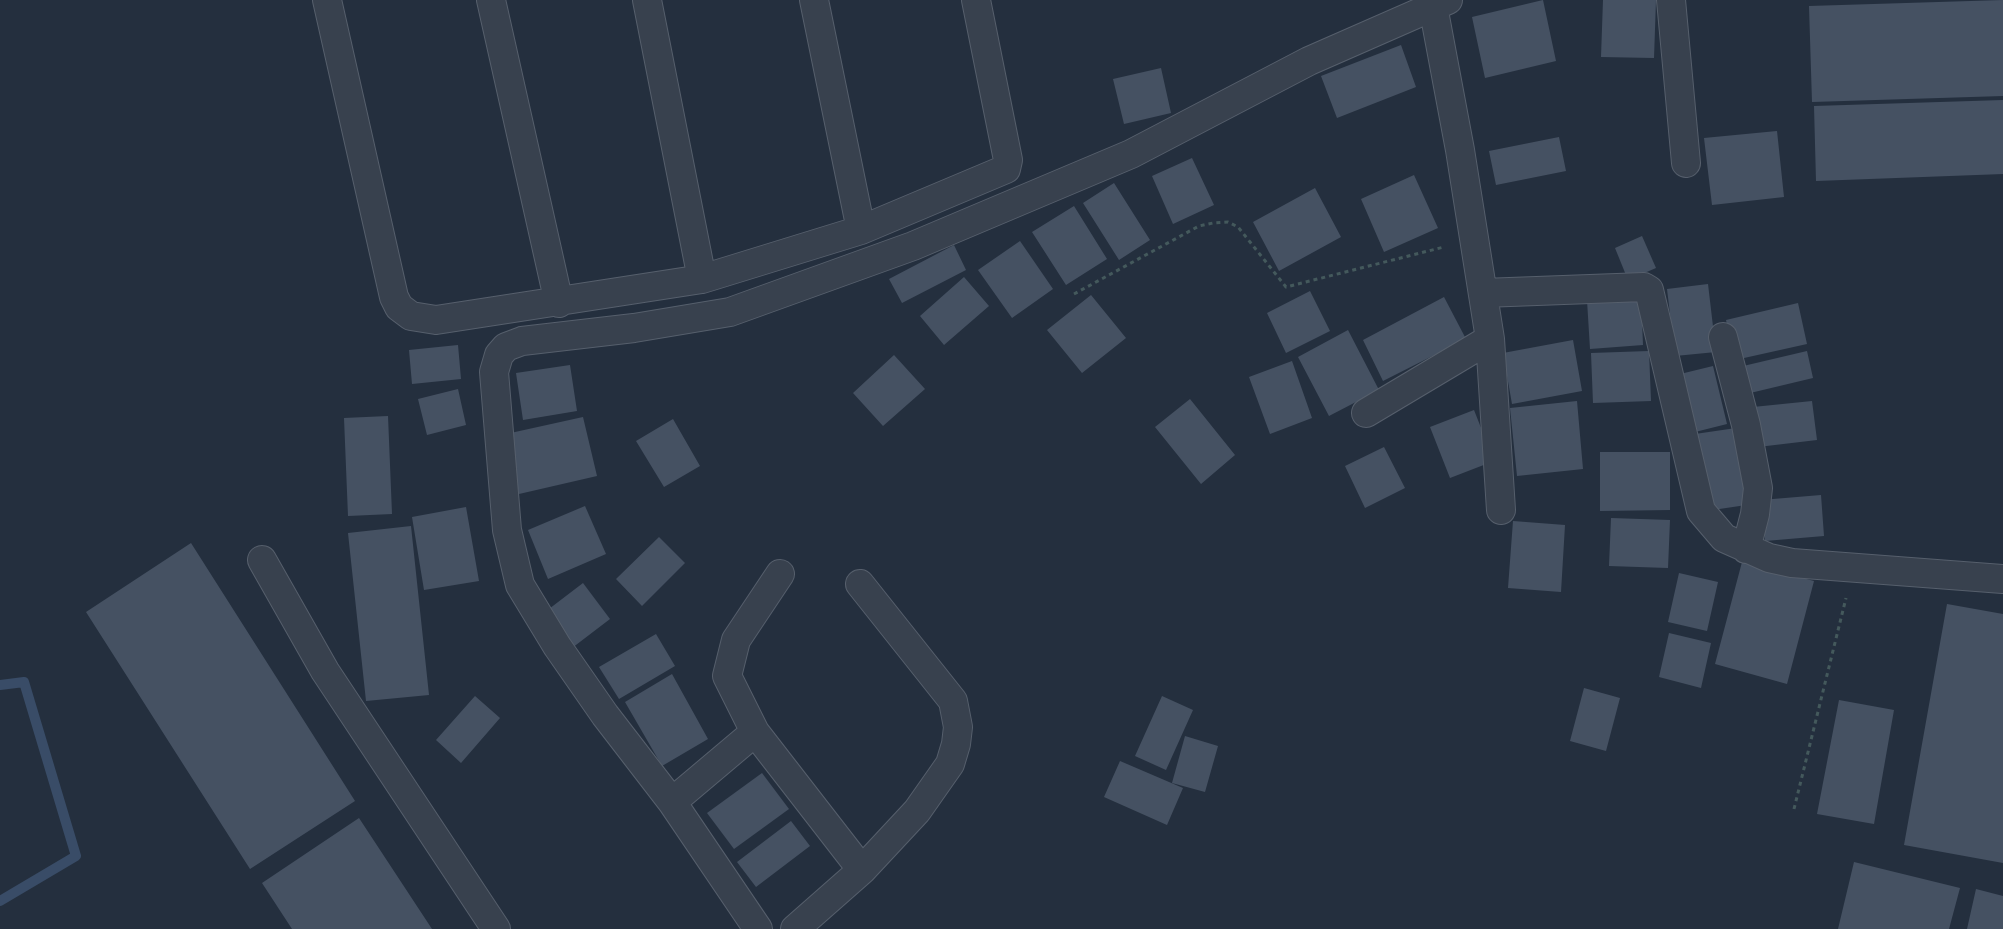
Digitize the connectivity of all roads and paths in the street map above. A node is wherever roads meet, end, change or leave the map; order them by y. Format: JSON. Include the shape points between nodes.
{"nodes":[{"id":1,"x":327,"y":0,"type":"edge"},
{"id":2,"x":490,"y":0,"type":"edge"},
{"id":3,"x":647,"y":0,"type":"edge"},
{"id":4,"x":814,"y":0,"type":"edge"},
{"id":5,"x":976,"y":0,"type":"edge"},
{"id":6,"x":1672,"y":0,"type":"edge"},
{"id":7,"x":1441,"y":3,"type":"edge"},
{"id":8,"x":1686,"y":163,"type":"dead end"},
{"id":9,"x":861,"y":230,"type":"junction"},
{"id":10,"x":1474,"y":239,"type":"junction"},
{"id":11,"x":702,"y":279,"type":"junction"},
{"id":12,"x":1483,"y":293,"type":"junction"},
{"id":13,"x":1074,"y":294,"type":"dead end"},
{"id":14,"x":559,"y":303,"type":"junction"},
{"id":15,"x":1723,"y":337,"type":"dead end"},
{"id":16,"x":1490,"y":338,"type":"junction"},
{"id":17,"x":1366,"y":414,"type":"dead end"},
{"id":18,"x":1501,"y":510,"type":"dead end"},
{"id":19,"x":1746,"y":549,"type":"junction"},
{"id":20,"x":262,"y":560,"type":"dead end"},
{"id":21,"x":1854,"y":566,"type":"junction"},
{"id":22,"x":780,"y":574,"type":"dead end"},
{"id":23,"x":2003,"y":579,"type":"edge"},
{"id":24,"x":860,"y":584,"type":"dead end"},
{"id":25,"x":755,"y":732,"type":"junction"},
{"id":26,"x":672,"y":802,"type":"junction"},
{"id":27,"x":1794,"y":809,"type":"dead end"},
{"id":28,"x":862,"y":870,"type":"junction"},
{"id":29,"x":496,"y":929,"type":"edge"},
{"id":30,"x":758,"y":929,"type":"edge"},
{"id":31,"x":795,"y":929,"type":"edge"}],
"edges":[{"from":1,"to":14,"type":"street","via":[[394,297],[399,307],[411,316],[436,320]]},
{"from":2,"to":14,"type":"street"},
{"from":3,"to":11,"type":"street"},
{"from":4,"to":9,"type":"street"},
{"from":5,"to":9,"type":"street","via":[[1008,167]]},
{"from":6,"to":8,"type":"street"},
{"from":7,"to":10,"type":"street"},
{"from":7,"to":26,"type":"street","via":[[1310,61],[1131,154],[913,246],[730,312],[643,327],[522,341],[503,350],[494,372],[507,530],[520,585],[599,707]]},
{"from":9,"to":11,"type":"street"},
{"from":10,"to":12,"type":"street"},
{"from":10,"to":13,"type":"path","via":[[1286,287],[1238,227],[1228,222],[1213,223],[1199,226]]},
{"from":11,"to":14,"type":"street"},
{"from":12,"to":16,"type":"street"},
{"from":12,"to":19,"type":"street","via":[[1644,287],[1649,290],[1701,511],[1724,538]]},
{"from":15,"to":19,"type":"street","via":[[1746,425],[1758,488]]},
{"from":16,"to":17,"type":"street"},
{"from":16,"to":18,"type":"street"},
{"from":19,"to":21,"type":"street","via":[[1792,563]]},
{"from":20,"to":29,"type":"street","via":[[325,671]]},
{"from":21,"to":23,"type":"street"},
{"from":21,"to":27,"type":"path"},
{"from":22,"to":25,"type":"street","via":[[736,640],[727,676]]},
{"from":24,"to":28,"type":"street","via":[[953,701],[958,727],[950,764],[917,811]]},
{"from":25,"to":26,"type":"street"},
{"from":25,"to":28,"type":"street"},
{"from":26,"to":30,"type":"street"},
{"from":28,"to":31,"type":"street"}]}
